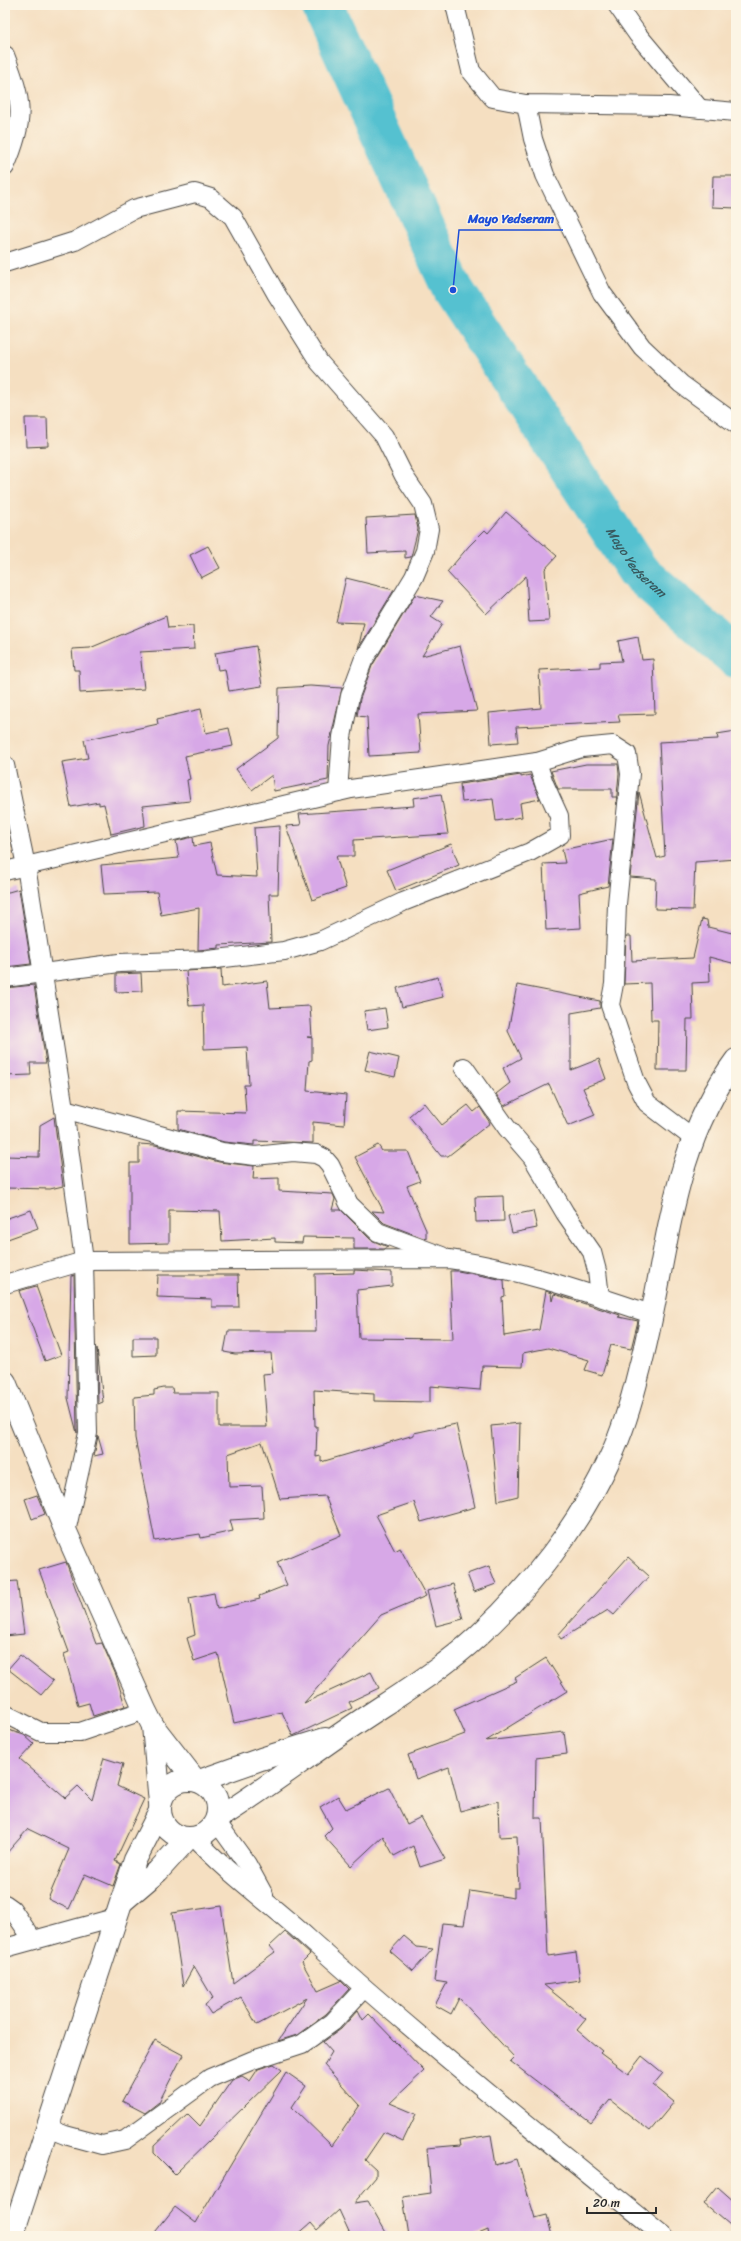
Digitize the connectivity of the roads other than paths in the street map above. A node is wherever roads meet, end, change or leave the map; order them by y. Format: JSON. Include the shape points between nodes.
{"nodes":[{"id":1,"x":455,"y":5,"type":"edge"},
{"id":2,"x":617,"y":5,"type":"edge"},
{"id":3,"x":5,"y":55,"type":"edge"},
{"id":4,"x":526,"y":104,"type":"junction"},
{"id":5,"x":700,"y":109,"type":"junction"},
{"id":6,"x":736,"y":112,"type":"edge"},
{"id":7,"x":5,"y":167,"type":"edge"},
{"id":8,"x":5,"y":263,"type":"edge"},
{"id":9,"x":736,"y":424,"type":"edge"},
{"id":10,"x":537,"y":762,"type":"junction"},
{"id":11,"x":5,"y":766,"type":"edge"},
{"id":12,"x":338,"y":792,"type":"junction"},
{"id":13,"x":26,"y":866,"type":"junction"},
{"id":14,"x":5,"y":871,"type":"edge"},
{"id":15,"x":42,"y":974,"type":"junction"},
{"id":16,"x":5,"y":978,"type":"edge"},
{"id":17,"x":736,"y":1060,"type":"edge"},
{"id":18,"x":464,"y":1067,"type":"dead end"},
{"id":19,"x":64,"y":1109,"type":"junction"},
{"id":20,"x":693,"y":1138,"type":"junction"},
{"id":21,"x":450,"y":1259,"type":"junction"},
{"id":22,"x":84,"y":1261,"type":"junction"},
{"id":23,"x":5,"y":1284,"type":"edge"},
{"id":24,"x":600,"y":1297,"type":"junction"},
{"id":25,"x":651,"y":1314,"type":"junction"},
{"id":26,"x":5,"y":1382,"type":"edge"},
{"id":27,"x":66,"y":1532,"type":"junction"},
{"id":28,"x":5,"y":1714,"type":"edge"},
{"id":29,"x":149,"y":1718,"type":"junction"},
{"id":30,"x":342,"y":1734,"type":"junction"},
{"id":31,"x":197,"y":1781,"type":"junction"},
{"id":32,"x":160,"y":1808,"type":"junction"},
{"id":33,"x":217,"y":1820,"type":"junction"},
{"id":34,"x":191,"y":1838,"type":"junction"},
{"id":35,"x":269,"y":1903,"type":"junction"},
{"id":36,"x":5,"y":1904,"type":"edge"},
{"id":37,"x":121,"y":1908,"type":"junction"},
{"id":38,"x":33,"y":1940,"type":"junction"},
{"id":39,"x":5,"y":1948,"type":"edge"},
{"id":40,"x":364,"y":1988,"type":"junction"},
{"id":41,"x":47,"y":2128,"type":"junction"},
{"id":42,"x":12,"y":2236,"type":"edge"},
{"id":43,"x":664,"y":2236,"type":"edge"}],
"edges":[{"from":1,"to":4,"type":"street","via":[[471,71],[493,98]]},
{"from":2,"to":5,"type":"street","via":[[638,35]]},
{"from":3,"to":7,"type":"street","via":[[17,86],[21,110],[15,144]]},
{"from":4,"to":5,"type":"street","via":[[669,106]]},
{"from":4,"to":9,"type":"street","via":[[533,139],[545,174],[602,293],[642,347],[682,384]]},
{"from":5,"to":6,"type":"street"},
{"from":8,"to":12,"type":"street","via":[[75,241],[134,209],[195,193],[211,198],[233,218],[319,362],[384,436],[404,476],[423,504],[429,529],[425,551],[414,577],[363,661],[350,696],[342,737]]},
{"from":10,"to":12,"type":"street"},
{"from":10,"to":15,"type":"street","via":[[561,826],[560,835],[530,852],[403,902],[320,941],[284,951],[208,960],[119,963]]},
{"from":10,"to":20,"type":"street","via":[[582,748],[613,745],[627,754],[630,774],[617,904],[614,984],[610,1006],[636,1082],[647,1102]]},
{"from":11,"to":13,"type":"street"},
{"from":12,"to":13,"type":"street"},
{"from":13,"to":14,"type":"street"},
{"from":13,"to":15,"type":"street"},
{"from":15,"to":16,"type":"street"},
{"from":15,"to":19,"type":"street"},
{"from":17,"to":20,"type":"street","via":[[704,1112]]},
{"from":18,"to":24,"type":"street","via":[[507,1128],[532,1157],[565,1213],[592,1252]]},
{"from":19,"to":21,"type":"street","via":[[158,1133],[195,1147],[222,1152],[255,1156],[293,1152],[316,1154],[330,1165],[349,1204],[378,1232]]},
{"from":19,"to":22,"type":"street"},
{"from":20,"to":25,"type":"street","via":[[675,1195]]},
{"from":21,"to":22,"type":"street"},
{"from":21,"to":24,"type":"street","via":[[528,1274]]},
{"from":22,"to":23,"type":"street"},
{"from":22,"to":27,"type":"street","via":[[88,1433]]},
{"from":24,"to":25,"type":"street"},
{"from":25,"to":30,"type":"street","via":[[640,1369],[627,1415],[610,1458],[581,1511],[545,1561],[516,1598],[478,1636],[448,1661]]},
{"from":26,"to":27,"type":"street"},
{"from":27,"to":29,"type":"street"},
{"from":28,"to":29,"type":"street","via":[[40,1732],[80,1732]]},
{"from":29,"to":31,"type":"street"},
{"from":29,"to":32,"type":"street"},
{"from":30,"to":31,"type":"street"},
{"from":30,"to":33,"type":"street"},
{"from":31,"to":32,"type":"street","via":[[186,1780],[169,1787],[163,1794]]},
{"from":31,"to":33,"type":"street","via":[[212,1790],[218,1804]]},
{"from":32,"to":34,"type":"street","via":[[166,1827],[179,1837]]},
{"from":32,"to":37,"type":"street","via":[[135,1860]]},
{"from":33,"to":34,"type":"street","via":[[204,1835]]},
{"from":33,"to":35,"type":"street","via":[[247,1864]]},
{"from":34,"to":35,"type":"street"},
{"from":34,"to":37,"type":"street"},
{"from":35,"to":40,"type":"street"},
{"from":36,"to":38,"type":"street","via":[[12,1909]]},
{"from":37,"to":38,"type":"street"},
{"from":37,"to":41,"type":"street"},
{"from":38,"to":39,"type":"street"},
{"from":40,"to":41,"type":"street","via":[[333,2022],[302,2044],[210,2078],[125,2140],[102,2145]]},
{"from":40,"to":43,"type":"street","via":[[491,2097]]},
{"from":41,"to":42,"type":"street"}]}
